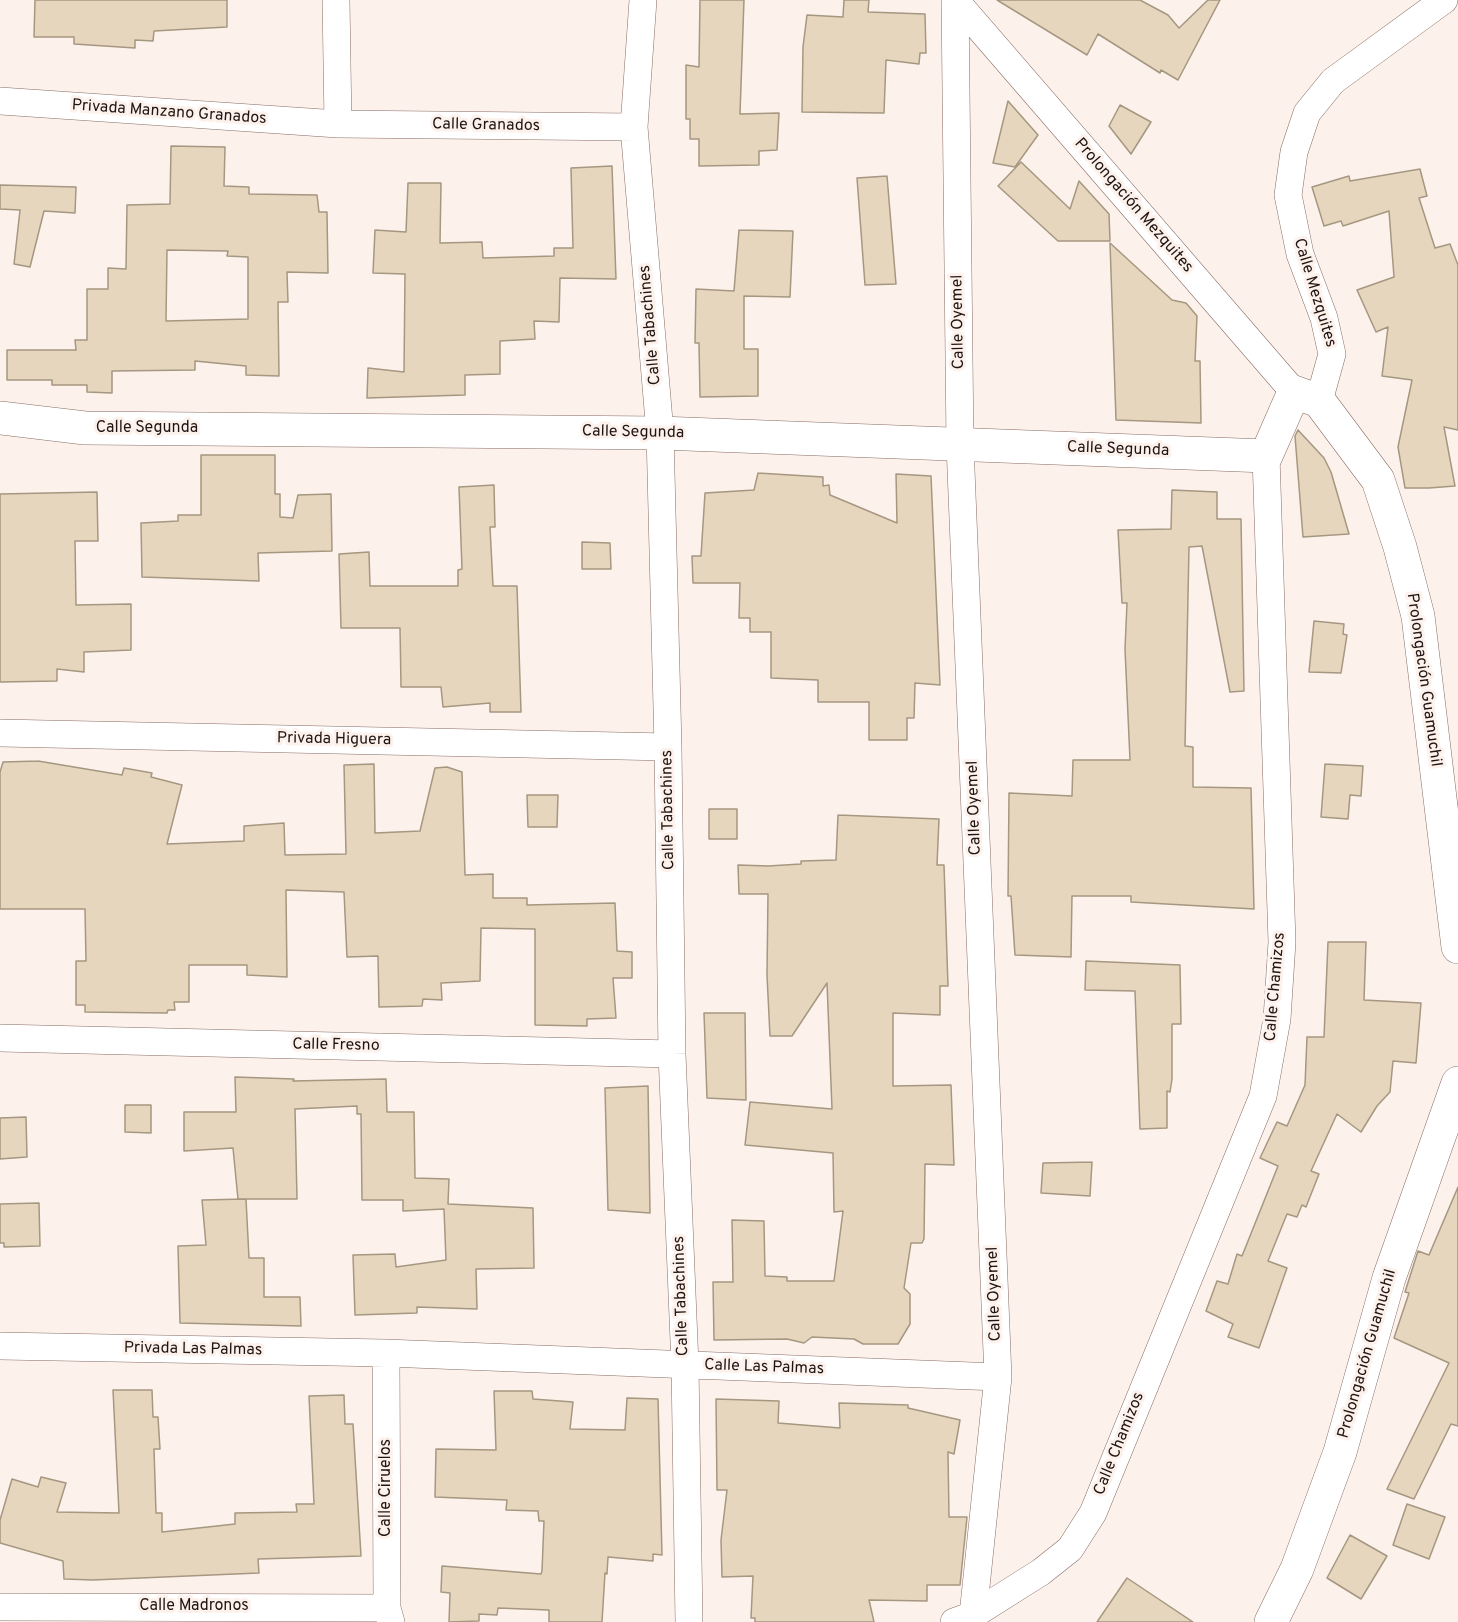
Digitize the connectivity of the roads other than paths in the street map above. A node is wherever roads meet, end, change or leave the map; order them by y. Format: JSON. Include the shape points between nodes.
{"nodes":[{"id":1,"x":336,"y":0,"type":"edge"},
{"id":2,"x":643,"y":0,"type":"edge"},
{"id":3,"x":955,"y":0,"type":"edge"},
{"id":4,"x":1444,"y":0,"type":"edge"},
{"id":5,"x":0,"y":101,"type":"edge"},
{"id":6,"x":338,"y":124,"type":"junction"},
{"id":7,"x":634,"y":127,"type":"junction"},
{"id":8,"x":1307,"y":396,"type":"junction"},
{"id":9,"x":0,"y":418,"type":"edge"},
{"id":10,"x":660,"y":433,"type":"junction"},
{"id":11,"x":960,"y":445,"type":"junction"},
{"id":12,"x":1266,"y":456,"type":"junction"},
{"id":13,"x":0,"y":733,"type":"edge"},
{"id":14,"x":668,"y":747,"type":"junction"},
{"id":15,"x":1458,"y":947,"type":"edge"},
{"id":16,"x":0,"y":1038,"type":"edge"},
{"id":17,"x":672,"y":1054,"type":"junction"},
{"id":18,"x":1458,"y":1083,"type":"edge"},
{"id":19,"x":0,"y":1346,"type":"edge"},
{"id":20,"x":386,"y":1353,"type":"junction"},
{"id":21,"x":685,"y":1365,"type":"junction"},
{"id":22,"x":998,"y":1377,"type":"junction"},
{"id":23,"x":0,"y":1607,"type":"edge"},
{"id":24,"x":389,"y":1615,"type":"edge"},
{"id":25,"x":964,"y":1618,"type":"edge"},
{"id":26,"x":689,"y":1622,"type":"edge"},
{"id":27,"x":1271,"y":1622,"type":"edge"}],
"edges":[{"from":1,"to":6,"type":"street"},
{"from":2,"to":7,"type":"street","name":"Calle Tabachines"},
{"from":3,"to":8,"type":"street","name":"Prolongación Mezquites"},
{"from":3,"to":11,"type":"street","name":"Calle Oyemel"},
{"from":4,"to":8,"type":"street","name":"Calle Mezquites","via":[[1334,81],[1307,113],[1294,152],[1288,195],[1300,254],[1324,318],[1332,354]]},
{"from":5,"to":6,"type":"street","name":"Privada Manzano Granados"},
{"from":6,"to":7,"type":"street","name":"Calle Granados"},
{"from":7,"to":10,"type":"street","name":"Calle Tabachines"},
{"from":8,"to":12,"type":"street","name":"Calle Chamizos"},
{"from":8,"to":15,"type":"street","name":"Prolongación Guamuchil","via":[[1378,480],[1415,605]]},
{"from":9,"to":10,"type":"street","name":"Calle Segunda","via":[[85,428]]},
{"from":10,"to":11,"type":"street","name":"Calle Segunda"},
{"from":10,"to":14,"type":"street","name":"Calle Tabachines"},
{"from":11,"to":12,"type":"street","name":"Calle Segunda"},
{"from":11,"to":22,"type":"street","name":"Calle Oyemel"},
{"from":12,"to":25,"type":"street","name":"Calle Chamizos","via":[[1282,942],[1277,1019],[1263,1096],[1093,1513],[1070,1549],[1041,1572]]},
{"from":13,"to":14,"type":"street","name":"Privada Higuera"},
{"from":14,"to":17,"type":"street","name":"Calle Tabachines"},
{"from":16,"to":17,"type":"street","name":"Calle Fresno"},
{"from":17,"to":21,"type":"street","name":"Calle Tabachines"},
{"from":18,"to":27,"type":"street","name":"Prolongación Guamuchil","via":[[1389,1278],[1340,1452],[1297,1569]]},
{"from":19,"to":20,"type":"street","name":"Privada Las Palmas"},
{"from":20,"to":21,"type":"street","name":"Calle Las Palmas"},
{"from":20,"to":24,"type":"street","name":"Calle Ciruelos"},
{"from":21,"to":22,"type":"street","name":"Calle Las Palmas"},
{"from":21,"to":26,"type":"street","name":"Calle Tabachines"},
{"from":22,"to":25,"type":"street","name":"Calle Oyemel"},
{"from":23,"to":24,"type":"street","name":"Calle Madronos"}]}
